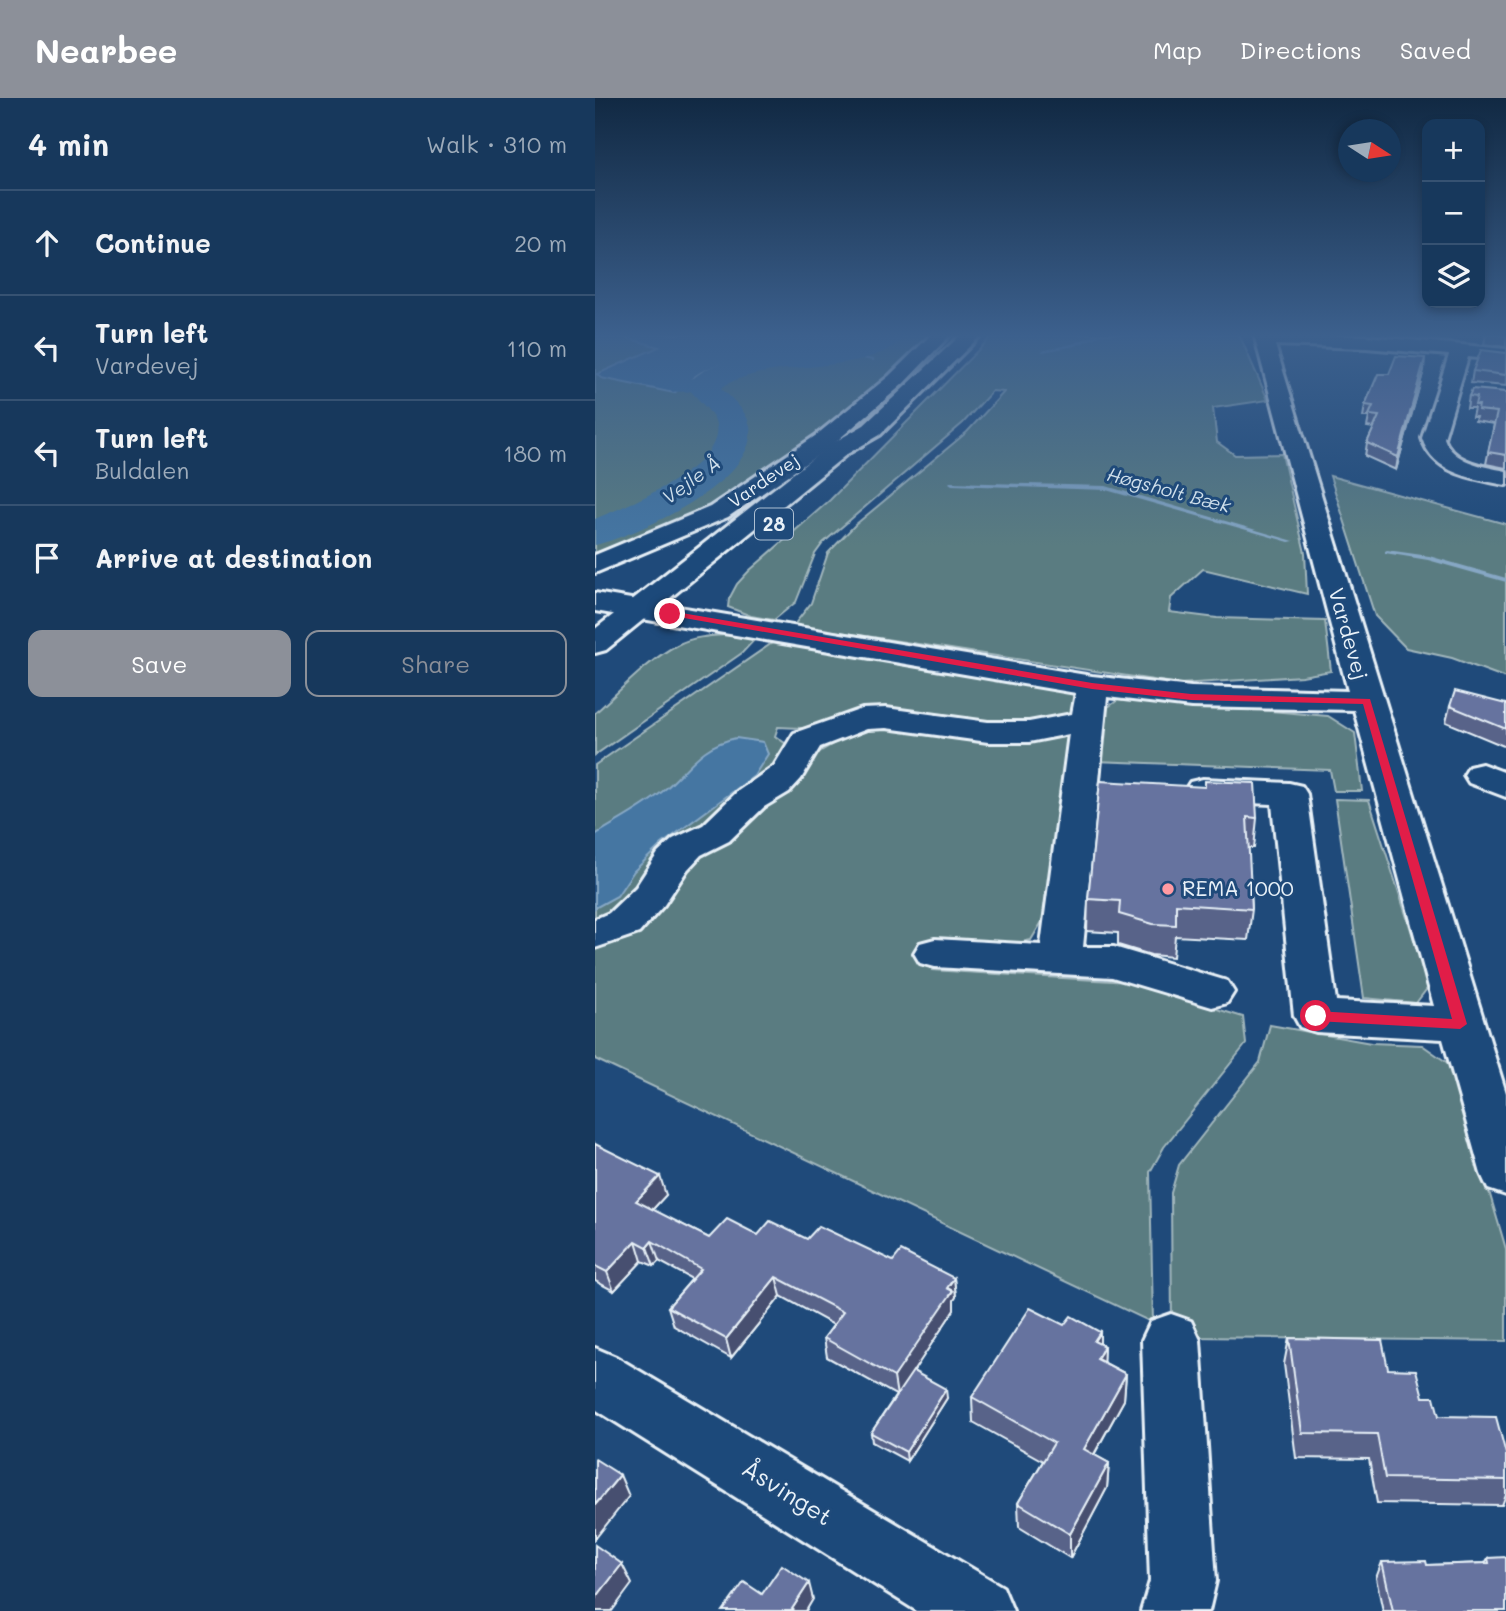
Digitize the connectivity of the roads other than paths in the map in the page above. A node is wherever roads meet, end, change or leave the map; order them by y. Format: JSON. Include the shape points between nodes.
{"nodes":[{"id":1,"x":867,"y":405,"type":"edge"},
{"id":2,"x":900,"y":405,"type":"edge"},
{"id":3,"x":1283,"y":405,"type":"edge"},
{"id":4,"x":1445,"y":405,"type":"edge"},
{"id":5,"x":872,"y":430,"type":"junction"},
{"id":6,"x":1506,"y":478,"type":"edge"},
{"id":7,"x":595,"y":565,"type":"edge"},
{"id":8,"x":595,"y":602,"type":"edge"},
{"id":9,"x":640,"y":609,"type":"junction"},
{"id":10,"x":670,"y":614,"type":"junction"},
{"id":11,"x":595,"y":644,"type":"edge"},
{"id":12,"x":595,"y":674,"type":"edge"},
{"id":13,"x":1367,"y":701,"type":"junction"},
{"id":14,"x":1090,"y":703,"type":"junction"},
{"id":15,"x":1164,"y":788,"type":"edge"},
{"id":16,"x":595,"y":934,"type":"edge"},
{"id":17,"x":935,"y":953,"type":"dead end"},
{"id":18,"x":1060,"y":961,"type":"junction"},
{"id":19,"x":1212,"y":992,"type":"dead end"},
{"id":20,"x":1460,"y":1024,"type":"junction"},
{"id":21,"x":1506,"y":1174,"type":"edge"},
{"id":22,"x":1171,"y":1340,"type":"dead end"},
{"id":23,"x":595,"y":1376,"type":"edge"},
{"id":24,"x":979,"y":1611,"type":"edge"},
{"id":25,"x":1175,"y":1611,"type":"edge"}],
"edges":[{"from":1,"to":7,"type":"main road","name":"Vardevej","via":[[823,441],[719,512]]},
{"from":2,"to":5,"type":"main road","number":"28"},
{"from":3,"to":13,"type":"main road","name":"Vardevej"},
{"from":4,"to":6,"type":"main road","via":[[1434,447],[1456,464]]},
{"from":5,"to":9,"type":"main road","number":"28","via":[[839,449]]},
{"from":5,"to":10,"type":"main road","number":"28","via":[[862,450]]},
{"from":8,"to":9,"type":"main road"},
{"from":9,"to":10,"type":"main road"},
{"from":9,"to":11,"type":"main road","number":"28"},
{"from":10,"to":12,"type":"main road","number":"28"},
{"from":10,"to":14,"type":"main road"},
{"from":13,"to":14,"type":"main road","via":[[1191,697]]},
{"from":13,"to":20,"type":"main road","name":"Vardevej"},
{"from":14,"to":16,"type":"main road","via":[[1029,732],[988,732],[886,718],[862,719],[806,740],[789,772],[776,784],[751,799],[716,833],[687,847],[624,922]]},
{"from":14,"to":18,"type":"main road"},
{"from":15,"to":20,"type":"main road","via":[[1289,794],[1316,1016]]},
{"from":17,"to":18,"type":"main road"},
{"from":18,"to":19,"type":"main road","via":[[1114,962]]},
{"from":20,"to":21,"type":"main road","name":"Vardevej"},
{"from":22,"to":25,"type":"main road","via":[[1183,1581]]},
{"from":23,"to":24,"type":"main road","name":"Åsvinget"}]}
